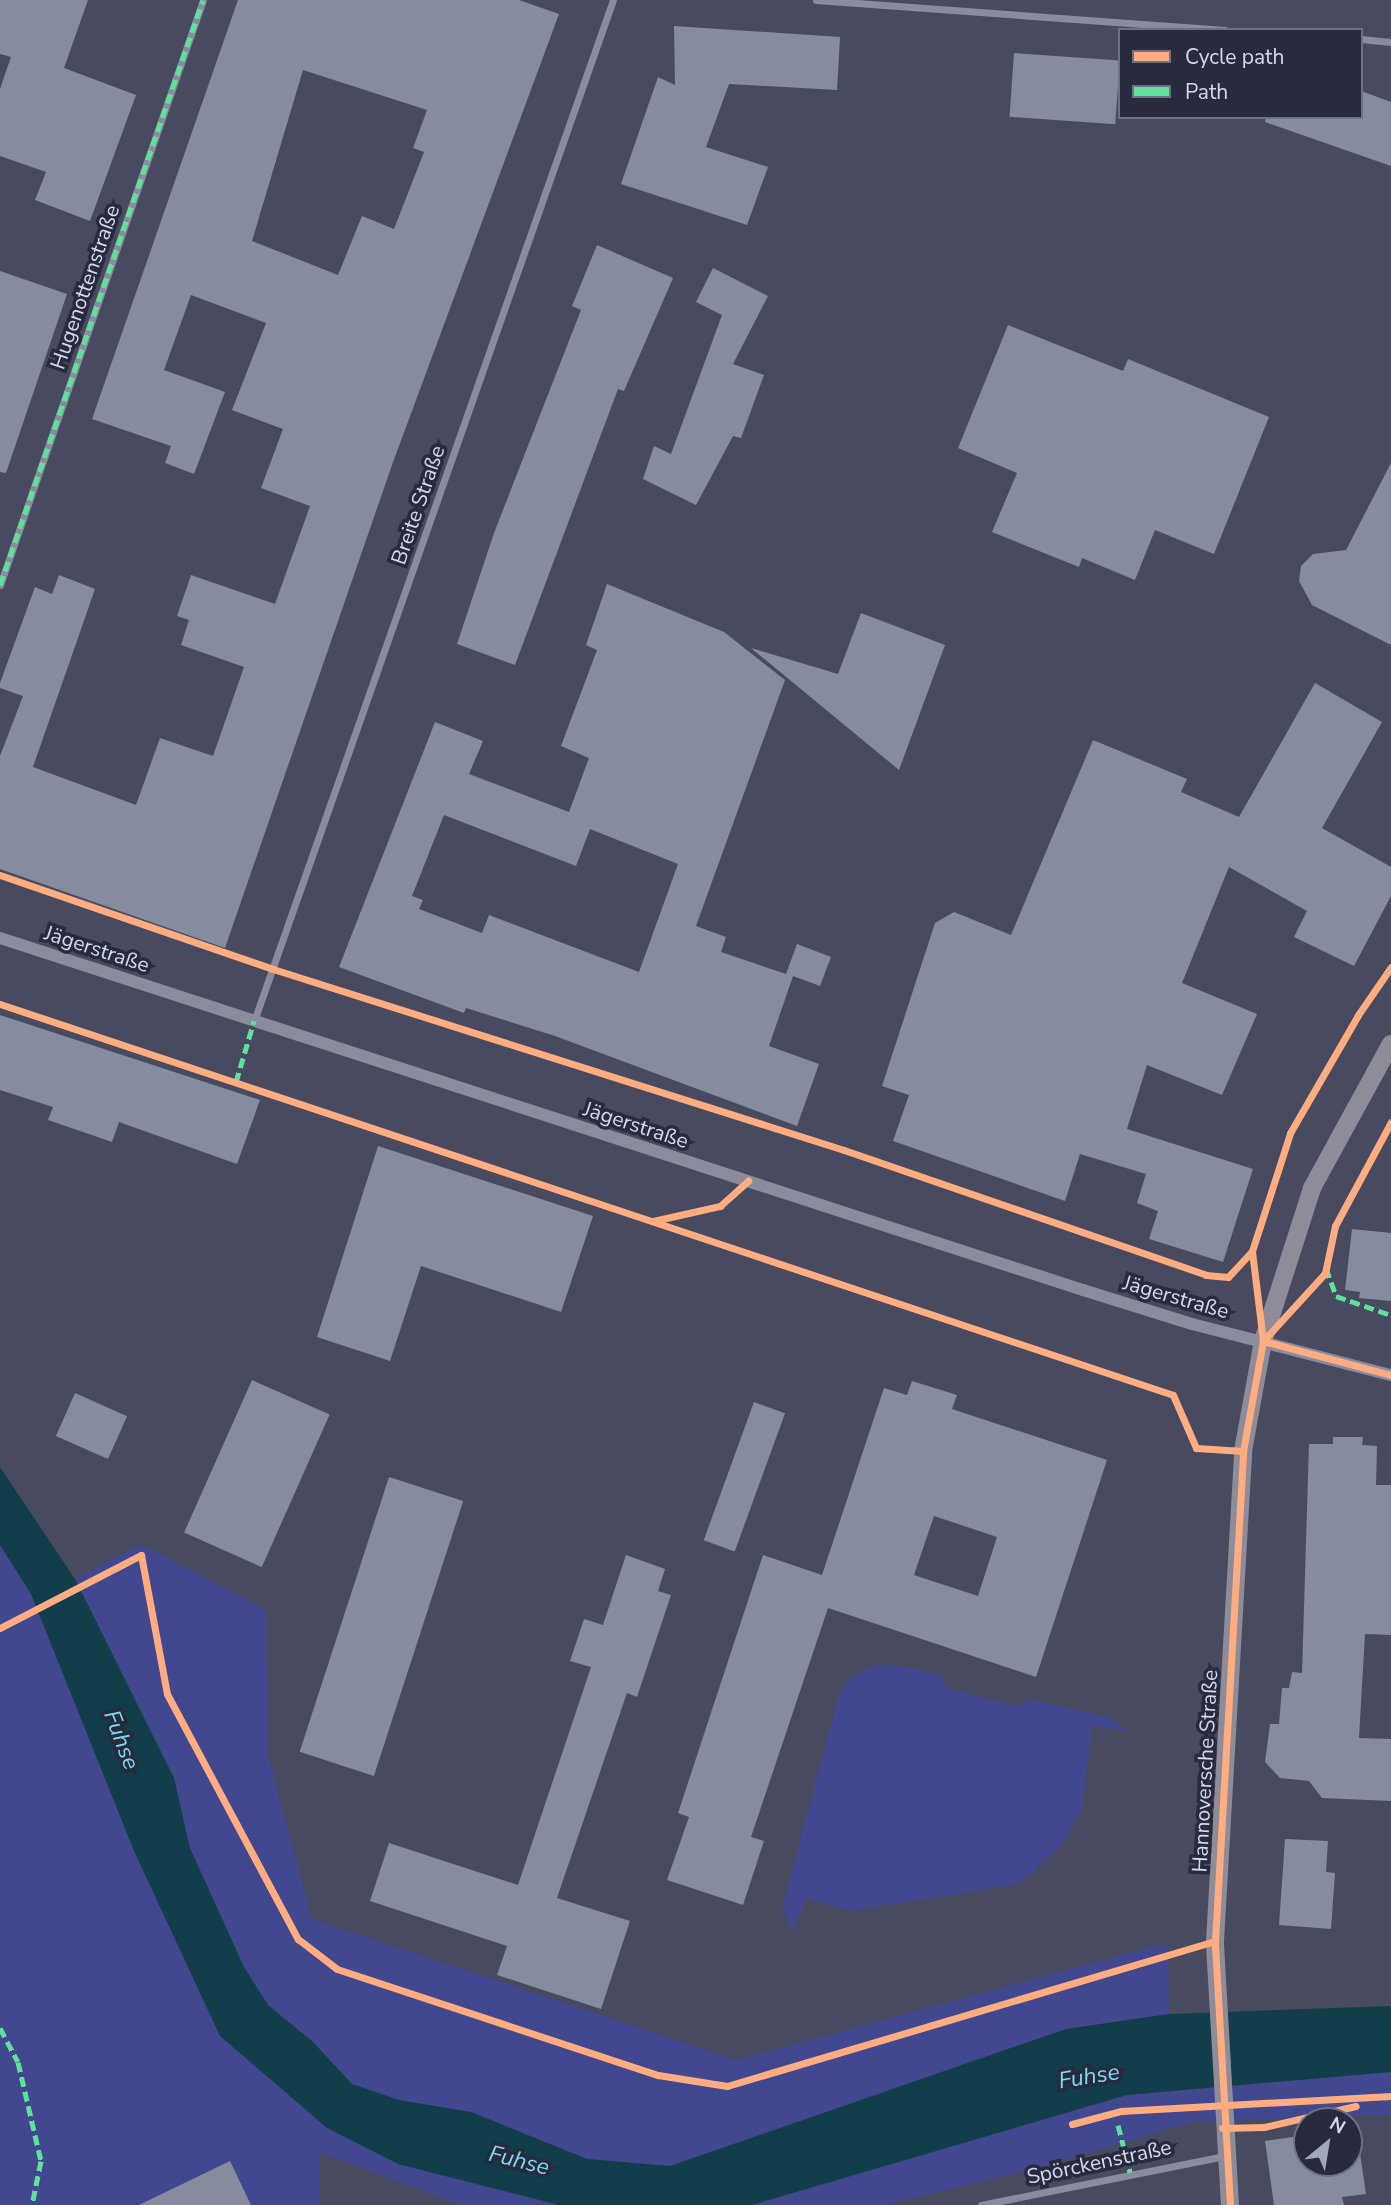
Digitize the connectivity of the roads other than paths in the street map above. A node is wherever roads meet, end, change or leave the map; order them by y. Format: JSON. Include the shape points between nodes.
{"nodes":[{"id":1,"x":203,"y":0,"type":"edge"},
{"id":2,"x":613,"y":0,"type":"edge"},
{"id":3,"x":816,"y":0,"type":"edge"},
{"id":4,"x":1198,"y":28,"type":"edge"},
{"id":5,"x":1363,"y":40,"type":"edge"},
{"id":6,"x":1391,"y":42,"type":"edge"},
{"id":7,"x":0,"y":585,"type":"edge"},
{"id":8,"x":0,"y":938,"type":"edge"},
{"id":9,"x":254,"y":1021,"type":"junction"},
{"id":10,"x":1391,"y":1044,"type":"edge"},
{"id":11,"x":1262,"y":1341,"type":"junction"},
{"id":12,"x":1391,"y":1376,"type":"edge"},
{"id":13,"x":1224,"y":2156,"type":"junction"},
{"id":14,"x":981,"y":2205,"type":"edge"},
{"id":15,"x":1230,"y":2205,"type":"edge"}],
"edges":[{"from":1,"to":7,"type":"street","name":"Hugenottenstraße"},
{"from":2,"to":9,"type":"street","name":"Breite Straße"},
{"from":3,"to":4,"type":"street"},
{"from":5,"to":6,"type":"street"},
{"from":8,"to":9,"type":"street","name":"Jägerstraße"},
{"from":9,"to":11,"type":"street","name":"Jägerstraße","via":[[1083,1290]]},
{"from":10,"to":11,"type":"main road","name":"Hannoversche Straße","via":[[1312,1188]]},
{"from":11,"to":12,"type":"street","name":"Jägerstraße"},
{"from":11,"to":13,"type":"main road","name":"Hannoversche Straße","via":[[1242,1464],[1224,1732],[1215,1941]]},
{"from":13,"to":14,"type":"street","name":"Spörckenstraße"},
{"from":13,"to":15,"type":"main road","name":"Hannoversche Straße"}]}
